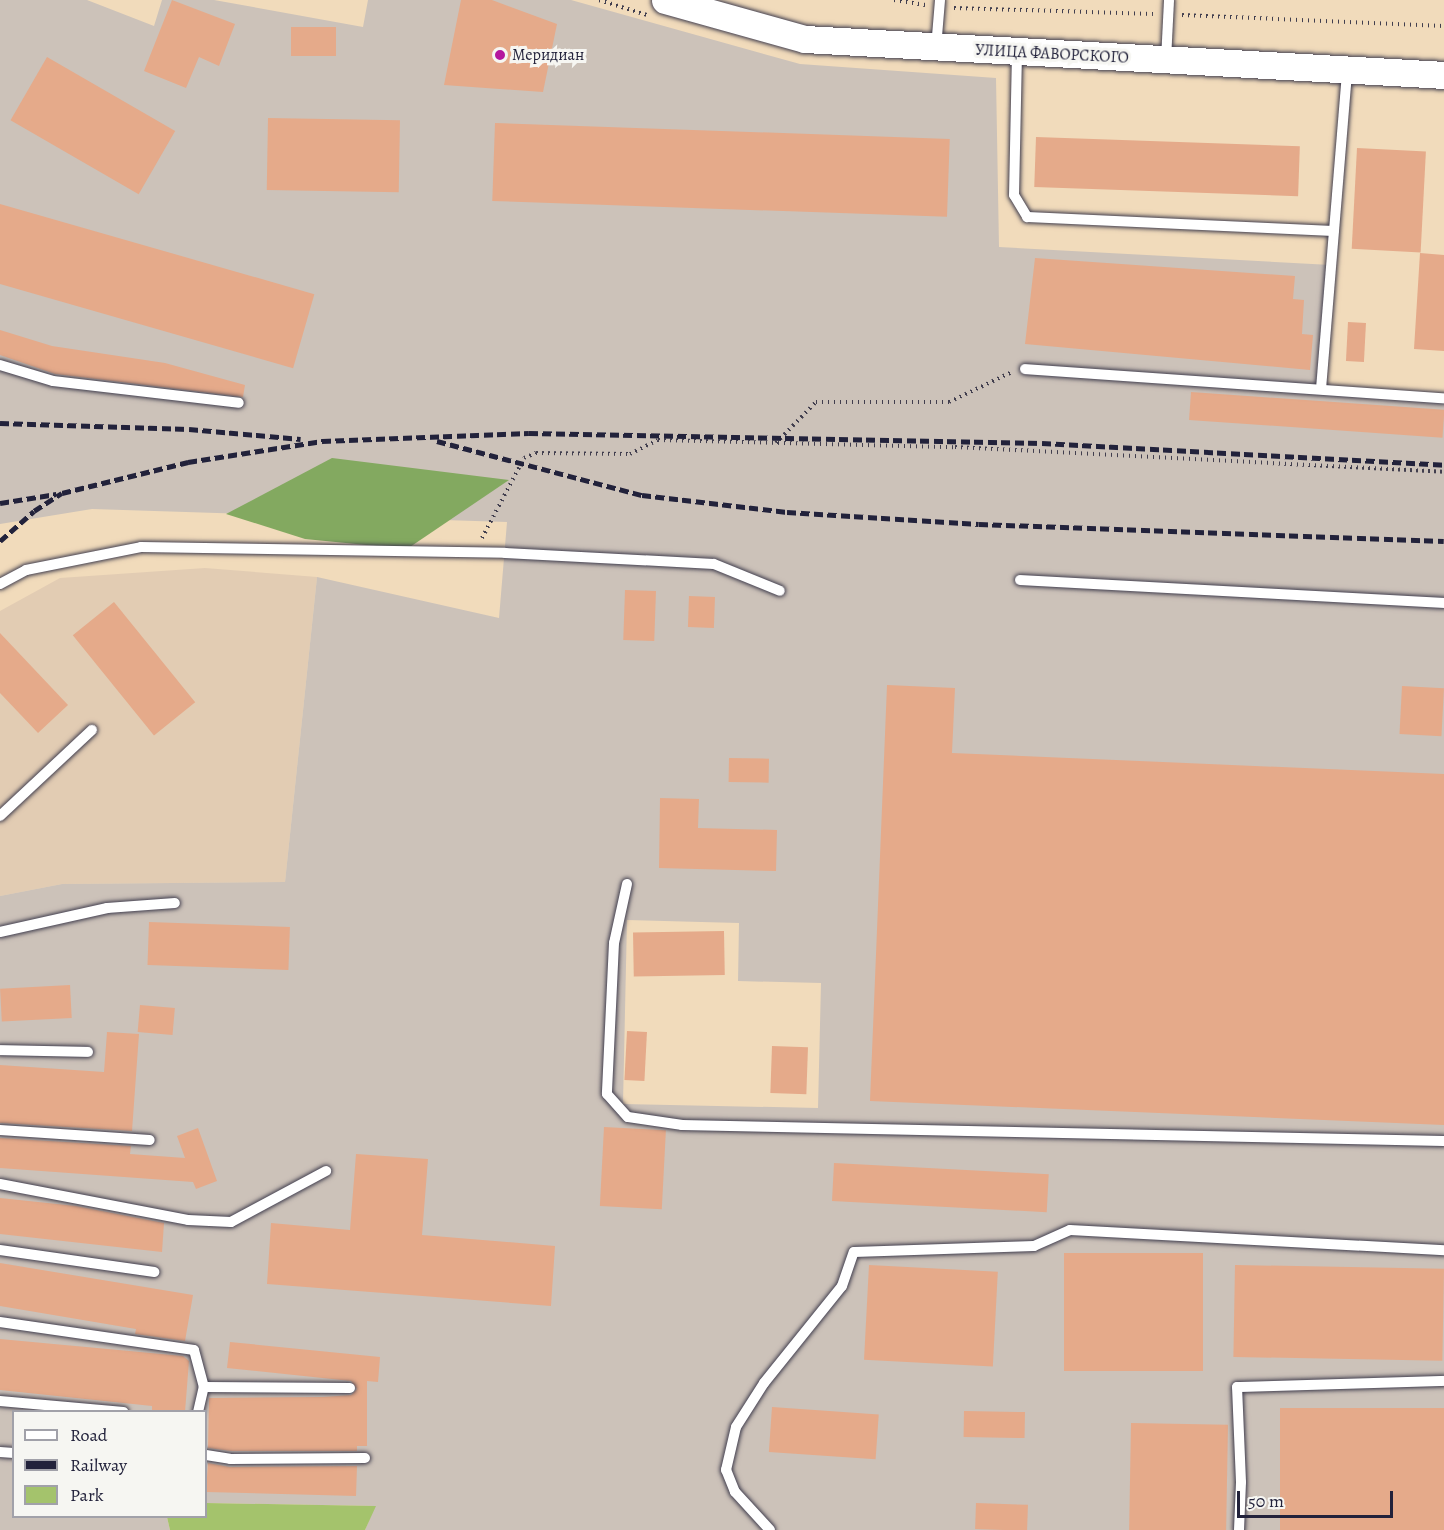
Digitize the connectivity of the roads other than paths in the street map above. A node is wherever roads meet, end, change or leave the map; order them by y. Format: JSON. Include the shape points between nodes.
{"nodes":[{"id":1,"x":666,"y":0,"type":"edge"},
{"id":2,"x":940,"y":0,"type":"edge"},
{"id":3,"x":1168,"y":0,"type":"edge"},
{"id":4,"x":697,"y":6,"type":"edge"},
{"id":5,"x":936,"y":49,"type":"junction"},
{"id":6,"x":1017,"y":52,"type":"junction"},
{"id":7,"x":1166,"y":60,"type":"junction"},
{"id":8,"x":1347,"y":71,"type":"junction"},
{"id":9,"x":1444,"y":75,"type":"edge"},
{"id":10,"x":1334,"y":231,"type":"junction"},
{"id":11,"x":0,"y":365,"type":"edge"},
{"id":12,"x":1025,"y":369,"type":"road end"},
{"id":13,"x":1321,"y":389,"type":"junction"},
{"id":14,"x":1444,"y":398,"type":"edge"},
{"id":15,"x":239,"y":403,"type":"dead end"},
{"id":16,"x":1020,"y":580,"type":"dead end"},
{"id":17,"x":0,"y":584,"type":"edge"},
{"id":18,"x":780,"y":591,"type":"dead end"},
{"id":19,"x":1444,"y":603,"type":"edge"},
{"id":20,"x":92,"y":730,"type":"dead end"},
{"id":21,"x":0,"y":816,"type":"edge"},
{"id":22,"x":627,"y":884,"type":"dead end"},
{"id":23,"x":175,"y":903,"type":"dead end"},
{"id":24,"x":0,"y":932,"type":"edge"},
{"id":25,"x":0,"y":1050,"type":"edge"},
{"id":26,"x":88,"y":1052,"type":"dead end"},
{"id":27,"x":0,"y":1130,"type":"edge"},
{"id":28,"x":150,"y":1140,"type":"dead end"},
{"id":29,"x":1444,"y":1141,"type":"edge"},
{"id":30,"x":326,"y":1171,"type":"dead end"},
{"id":31,"x":0,"y":1184,"type":"edge"},
{"id":32,"x":0,"y":1250,"type":"edge"},
{"id":33,"x":1444,"y":1250,"type":"edge"},
{"id":34,"x":154,"y":1272,"type":"dead end"},
{"id":35,"x":0,"y":1322,"type":"edge"},
{"id":36,"x":1444,"y":1381,"type":"edge"},
{"id":37,"x":204,"y":1388,"type":"junction"},
{"id":38,"x":350,"y":1389,"type":"dead end"},
{"id":39,"x":0,"y":1401,"type":"edge"},
{"id":40,"x":101,"y":1410,"type":"edge"},
{"id":41,"x":198,"y":1410,"type":"edge"},
{"id":42,"x":207,"y":1455,"type":"edge"},
{"id":43,"x":365,"y":1458,"type":"dead end"},
{"id":44,"x":770,"y":1530,"type":"edge"},
{"id":45,"x":1239,"y":1530,"type":"edge"}],
"edges":[{"from":1,"to":4,"type":"street","name":"УЛИЦА ФАВОРСКОГО"},
{"from":2,"to":5,"type":"lane"},
{"from":3,"to":7,"type":"lane"},
{"from":4,"to":5,"type":"street","name":"УЛИЦА ФАВОРСКОГО","via":[[805,39]]},
{"from":5,"to":6,"type":"street","name":"УЛИЦА ФАВОРСКОГО"},
{"from":6,"to":7,"type":"street","name":"УЛИЦА ФАВОРСКОГО"},
{"from":6,"to":10,"type":"lane","via":[[1014,195],[1027,217]]},
{"from":7,"to":8,"type":"street","name":"УЛИЦА ФАВОРСКОГО"},
{"from":8,"to":9,"type":"street","name":"УЛИЦА ФАВОРСКОГО"},
{"from":8,"to":10,"type":"lane"},
{"from":10,"to":13,"type":"lane"},
{"from":11,"to":15,"type":"lane","via":[[53,381]]},
{"from":12,"to":13,"type":"lane"},
{"from":13,"to":14,"type":"lane"},
{"from":16,"to":19,"type":"lane"},
{"from":17,"to":18,"type":"lane","via":[[26,570],[141,547],[505,553],[714,564]]},
{"from":20,"to":21,"type":"lane"},
{"from":22,"to":29,"type":"lane","via":[[614,943],[607,1094],[628,1117],[682,1125]]},
{"from":23,"to":24,"type":"lane","via":[[107,908]]},
{"from":25,"to":26,"type":"lane"},
{"from":27,"to":28,"type":"lane"},
{"from":30,"to":31,"type":"lane","via":[[231,1222],[188,1220]]},
{"from":32,"to":34,"type":"lane"},
{"from":33,"to":44,"type":"lane","via":[[1070,1230],[1034,1246],[854,1252],[842,1286],[764,1383],[736,1427],[726,1470],[735,1492]]},
{"from":35,"to":37,"type":"lane","via":[[194,1350]]},
{"from":36,"to":45,"type":"lane","via":[[1237,1387]]},
{"from":37,"to":38,"type":"lane"},
{"from":37,"to":41,"type":"lane"},
{"from":39,"to":40,"type":"lane"},
{"from":42,"to":43,"type":"lane","via":[[230,1460]]}]}
